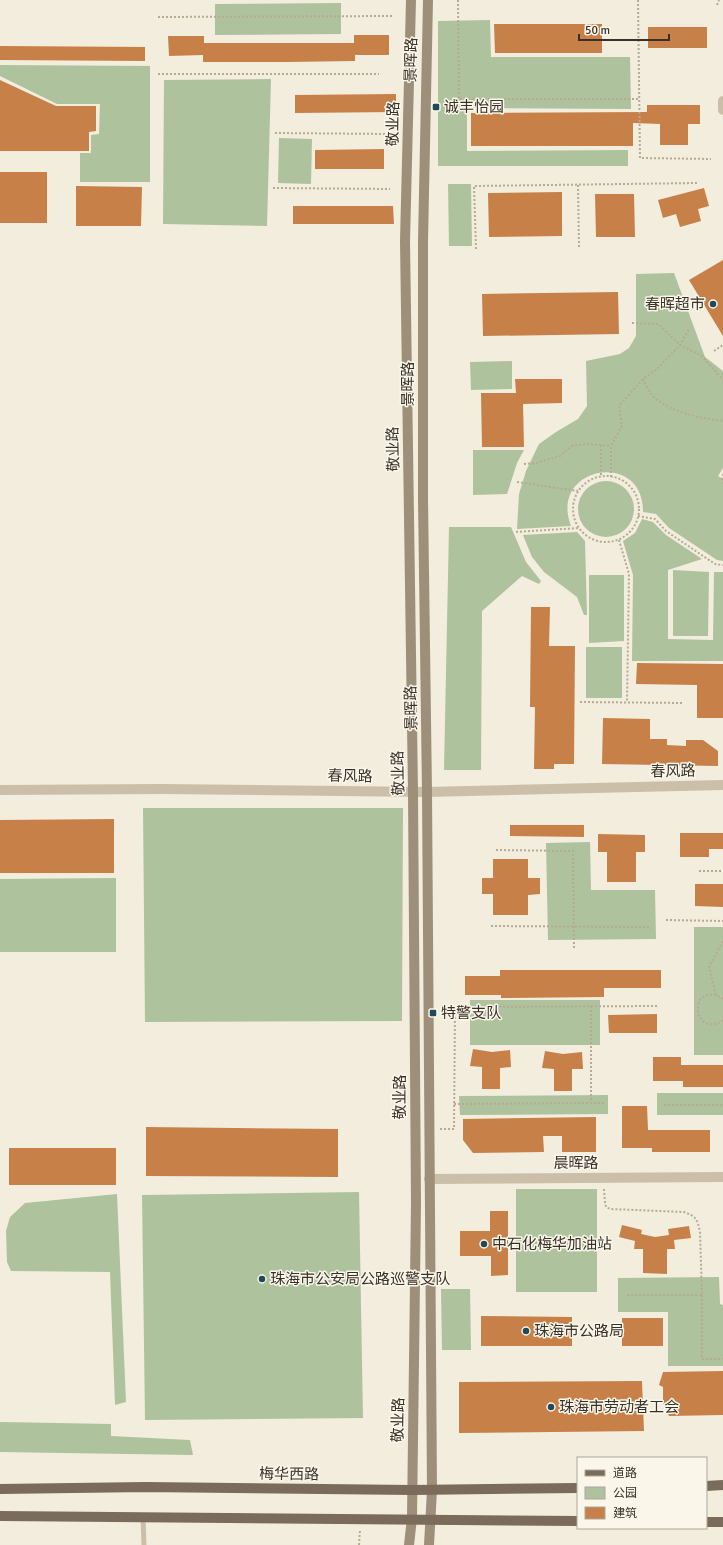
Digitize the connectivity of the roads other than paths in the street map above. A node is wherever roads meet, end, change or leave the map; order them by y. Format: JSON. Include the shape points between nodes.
{"nodes":[{"id":1,"x":410,"y":0,"type":"edge"},
{"id":2,"x":428,"y":0,"type":"edge"},
{"id":3,"x":723,"y":101,"type":"edge"},
{"id":4,"x":723,"y":110,"type":"edge"},
{"id":5,"x":723,"y":785,"type":"edge"},
{"id":6,"x":0,"y":790,"type":"edge"},
{"id":7,"x":413,"y":792,"type":"junction"},
{"id":8,"x":427,"y":792,"type":"junction"},
{"id":9,"x":723,"y":1177,"type":"edge"},
{"id":10,"x":429,"y":1179,"type":"junction"},
{"id":11,"x":723,"y":1485,"type":"edge"},
{"id":12,"x":707,"y":1486,"type":"edge"},
{"id":13,"x":577,"y":1488,"type":"edge"},
{"id":14,"x":0,"y":1489,"type":"edge"},
{"id":15,"x":412,"y":1490,"type":"junction"},
{"id":16,"x":432,"y":1490,"type":"junction"},
{"id":17,"x":0,"y":1516,"type":"edge"},
{"id":18,"x":143,"y":1517,"type":"junction"},
{"id":19,"x":412,"y":1518,"type":"junction"},
{"id":20,"x":431,"y":1519,"type":"junction"},
{"id":21,"x":577,"y":1520,"type":"edge"},
{"id":22,"x":707,"y":1522,"type":"edge"},
{"id":23,"x":723,"y":1522,"type":"edge"},
{"id":24,"x":144,"y":1545,"type":"edge"},
{"id":25,"x":409,"y":1545,"type":"edge"},
{"id":26,"x":429,"y":1545,"type":"edge"}],
"edges":[{"from":1,"to":7,"type":"main road","name":"敬业路","via":[[405,241]]},
{"from":2,"to":8,"type":"main road","name":"景晖路","via":[[423,242],[423,520]]},
{"from":3,"to":4,"type":"street"},
{"from":5,"to":8,"type":"street","name":"春风路"},
{"from":6,"to":7,"type":"street","name":"春风路"},
{"from":7,"to":8,"type":"street","name":"春风路"},
{"from":7,"to":15,"type":"main road","name":"敬业路","via":[[416,1203]]},
{"from":8,"to":10,"type":"main road","name":"敬业路"},
{"from":9,"to":10,"type":"street","name":"晨晖路"},
{"from":10,"to":16,"type":"main road","name":"敬业路"},
{"from":11,"to":12,"type":"main road"},
{"from":13,"to":16,"type":"main road","name":"梅华西路"},
{"from":14,"to":15,"type":"main road","name":"梅华西路","via":[[146,1487]]},
{"from":15,"to":16,"type":"main road","name":"梅华西路"},
{"from":15,"to":19,"type":"main road","name":"敬业路"},
{"from":16,"to":20,"type":"main road","name":"敬业路"},
{"from":17,"to":18,"type":"main road"},
{"from":18,"to":19,"type":"main road"},
{"from":18,"to":24,"type":"lane"},
{"from":19,"to":20,"type":"main road"},
{"from":19,"to":25,"type":"main road","name":"敬业路"},
{"from":20,"to":21,"type":"main road"},
{"from":20,"to":26,"type":"main road","name":"敬业路"},
{"from":22,"to":23,"type":"main road"}]}
